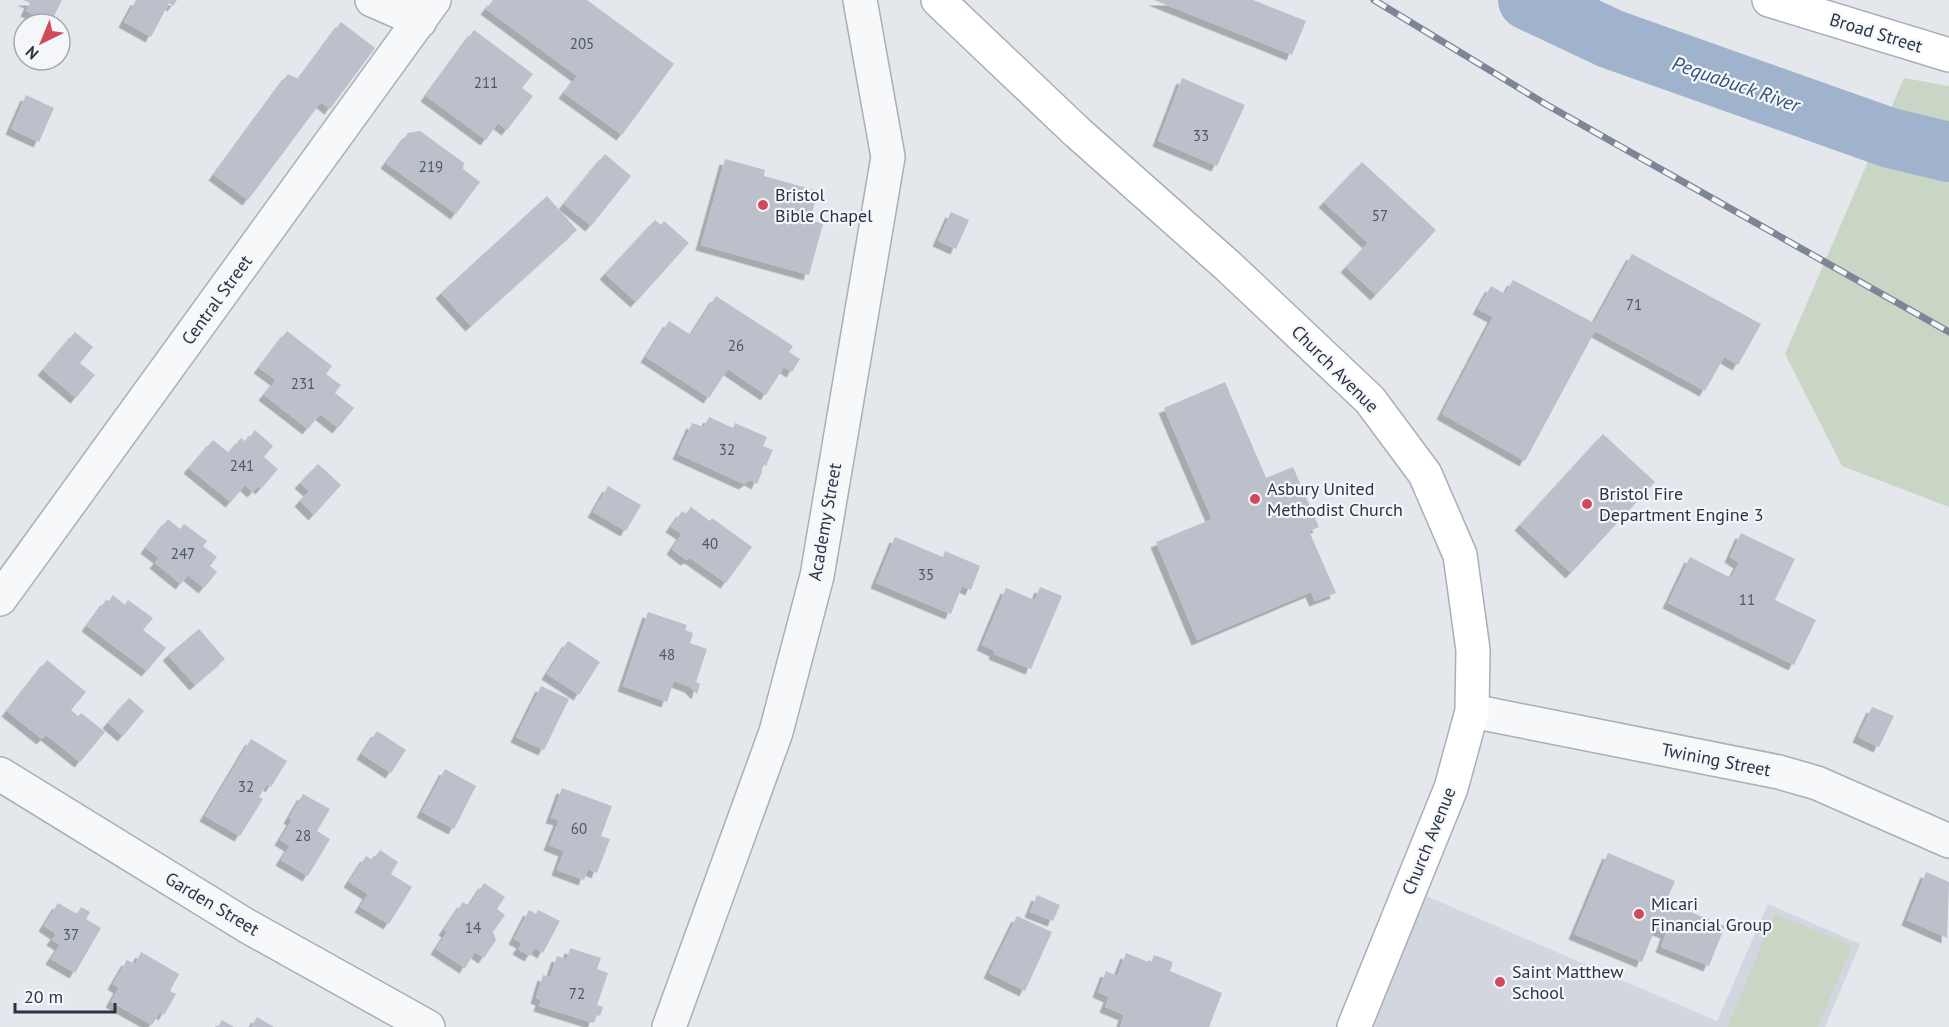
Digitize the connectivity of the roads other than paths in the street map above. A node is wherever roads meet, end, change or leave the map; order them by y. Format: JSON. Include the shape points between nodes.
{"nodes":[{"id":1,"x":372,"y":0,"type":"edge"},
{"id":2,"x":860,"y":0,"type":"edge"},
{"id":3,"x":938,"y":0,"type":"edge"},
{"id":4,"x":1769,"y":0,"type":"edge"},
{"id":5,"x":427,"y":10,"type":"edge"},
{"id":6,"x":1949,"y":55,"type":"edge"},
{"id":7,"x":0,"y":599,"type":"edge"},
{"id":8,"x":1472,"y":711,"type":"junction"},
{"id":9,"x":0,"y":774,"type":"edge"},
{"id":10,"x":1949,"y":841,"type":"edge"},
{"id":11,"x":428,"y":1027,"type":"edge"},
{"id":12,"x":669,"y":1027,"type":"edge"},
{"id":13,"x":1354,"y":1027,"type":"edge"}],
"edges":[{"from":1,"to":5,"type":"street"},
{"from":2,"to":12,"type":"street","name":"Academy Street","via":[[888,157],[818,571],[776,732]]},
{"from":3,"to":8,"type":"main road","name":"Church Avenue","via":[[1370,400],[1425,474],[1460,555],[1473,650]]},
{"from":4,"to":6,"type":"main road","name":"Broad Street"},
{"from":5,"to":7,"type":"street","name":"Central Street"},
{"from":8,"to":10,"type":"street","name":"Twining Street","via":[[1779,772],[1817,783]]},
{"from":8,"to":13,"type":"main road","name":"Church Avenue","via":[[1451,788]]},
{"from":9,"to":11,"type":"street","name":"Garden Street","via":[[247,926]]}]}
